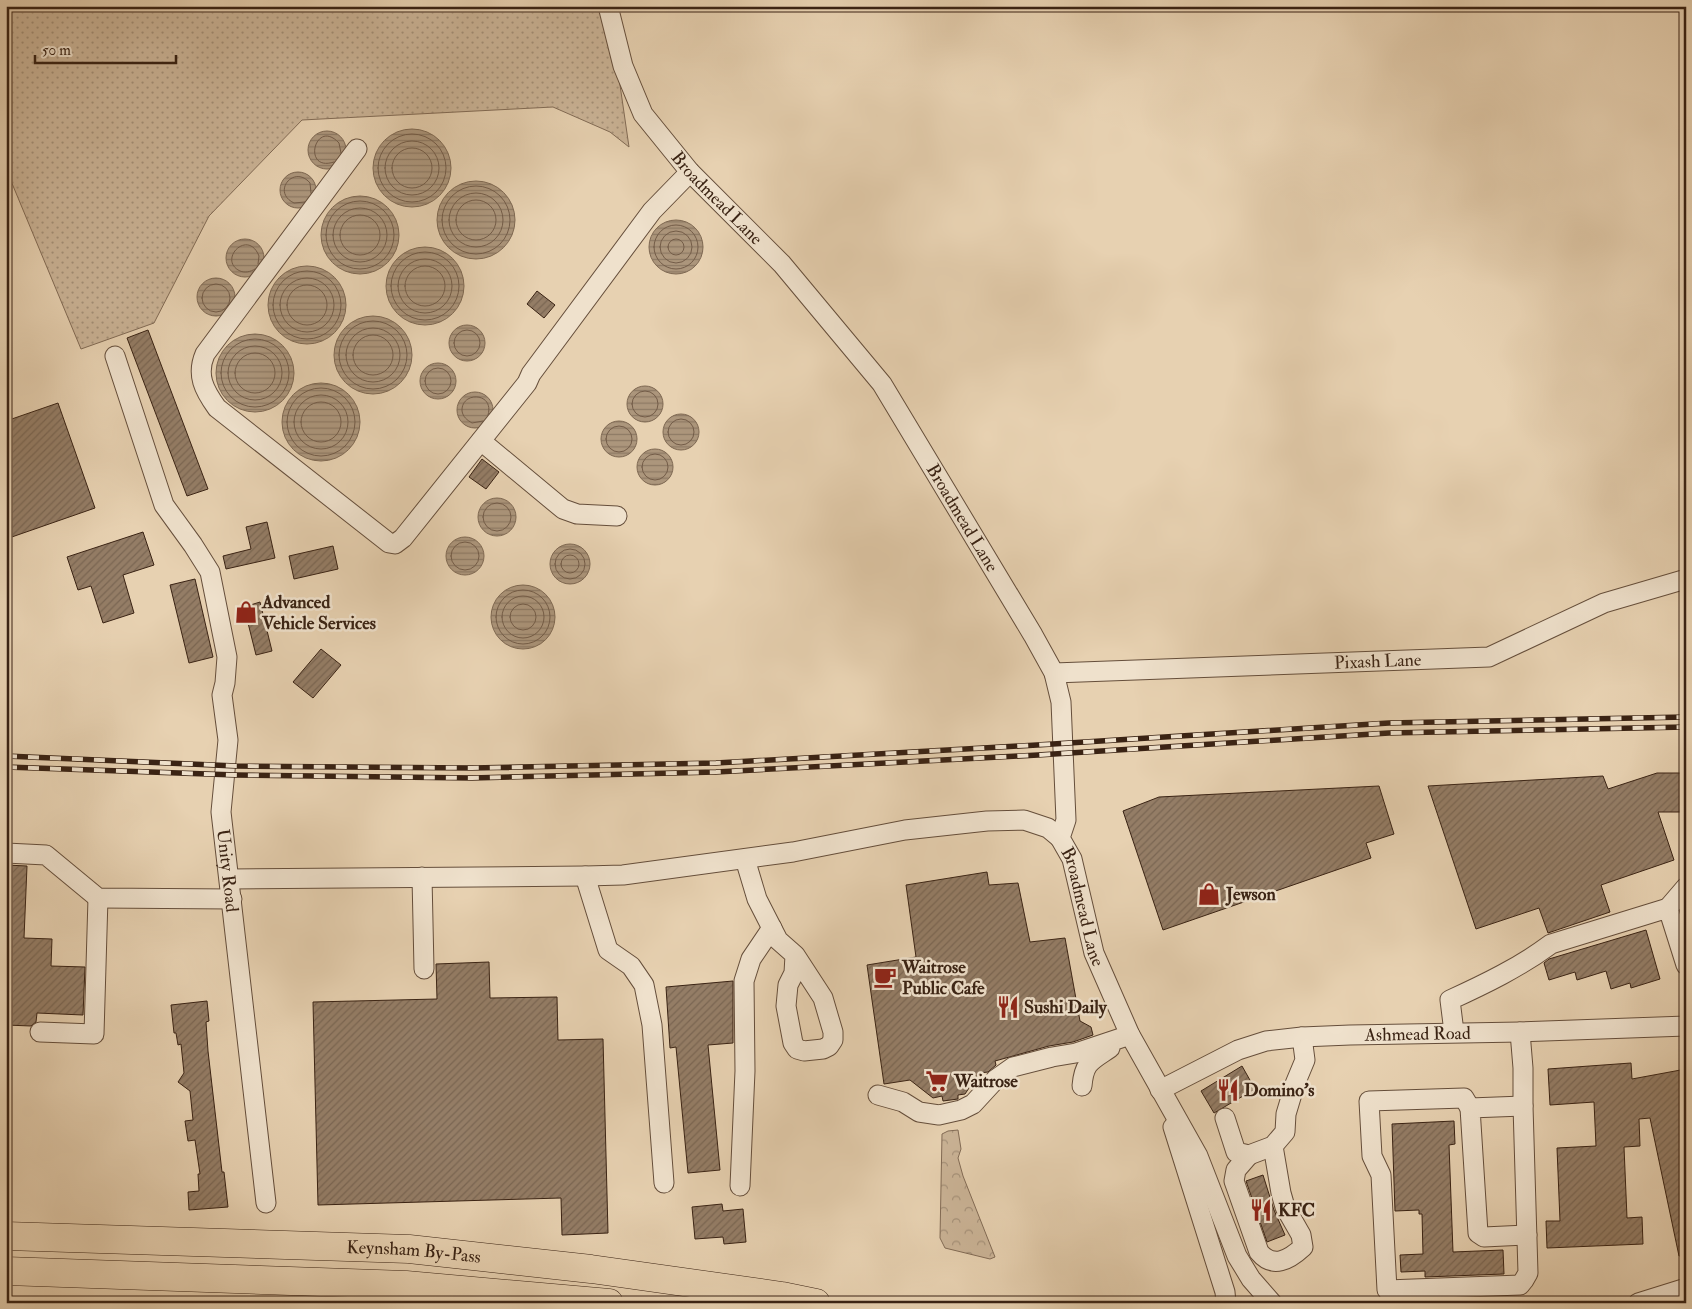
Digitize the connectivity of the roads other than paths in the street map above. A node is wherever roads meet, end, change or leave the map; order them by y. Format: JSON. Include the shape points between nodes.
{"nodes":[{"id":1,"x":608,"y":6,"type":"edge"},
{"id":2,"x":357,"y":149,"type":"dead end"},
{"id":3,"x":690,"y":172,"type":"junction"},
{"id":4,"x":115,"y":356,"type":"dead end"},
{"id":5,"x":481,"y":441,"type":"junction"},
{"id":6,"x":617,"y":516,"type":"dead end"},
{"id":7,"x":1686,"y":579,"type":"edge"},
{"id":8,"x":1054,"y":673,"type":"junction"},
{"id":9,"x":1060,"y":838,"type":"junction"},
{"id":10,"x":6,"y":853,"type":"edge"},
{"id":11,"x":745,"y":859,"type":"junction"},
{"id":12,"x":585,"y":876,"type":"junction"},
{"id":13,"x":422,"y":877,"type":"junction"},
{"id":14,"x":230,"y":879,"type":"junction"},
{"id":15,"x":1686,"y":887,"type":"edge"},
{"id":16,"x":98,"y":898,"type":"junction"},
{"id":17,"x":232,"y":899,"type":"junction"},
{"id":18,"x":1668,"y":908,"type":"junction"},
{"id":19,"x":772,"y":928,"type":"junction"},
{"id":20,"x":795,"y":955,"type":"dead end"},
{"id":21,"x":1686,"y":965,"type":"edge"},
{"id":22,"x":424,"y":969,"type":"dead end"},
{"id":23,"x":1686,"y":1026,"type":"edge"},
{"id":24,"x":40,"y":1032,"type":"dead end"},
{"id":25,"x":1454,"y":1032,"type":"junction"},
{"id":26,"x":1520,"y":1032,"type":"junction"},
{"id":27,"x":1130,"y":1035,"type":"junction"},
{"id":28,"x":1302,"y":1037,"type":"junction"},
{"id":29,"x":1030,"y":1062,"type":"junction"},
{"id":30,"x":878,"y":1095,"type":"dead end"},
{"id":31,"x":1163,"y":1095,"type":"junction"},
{"id":32,"x":1522,"y":1106,"type":"junction"},
{"id":33,"x":1470,"y":1108,"type":"junction"},
{"id":34,"x":1225,"y":1118,"type":"dead end"},
{"id":35,"x":1273,"y":1146,"type":"junction"},
{"id":36,"x":1249,"y":1155,"type":"junction"},
{"id":37,"x":664,"y":1183,"type":"dead end"},
{"id":38,"x":740,"y":1186,"type":"dead end"},
{"id":39,"x":266,"y":1203,"type":"dead end"},
{"id":40,"x":1527,"y":1235,"type":"junction"},
{"id":41,"x":6,"y":1236,"type":"edge"},
{"id":42,"x":6,"y":1271,"type":"edge"},
{"id":43,"x":1686,"y":1288,"type":"edge"},
{"id":44,"x":609,"y":1303,"type":"edge"},
{"id":45,"x":816,"y":1303,"type":"edge"},
{"id":46,"x":1226,"y":1303,"type":"edge"},
{"id":47,"x":1272,"y":1303,"type":"edge"},
{"id":48,"x":1638,"y":1303,"type":"edge"}],
"edges":[{"from":1,"to":3,"type":"street","name":"Broadmead Lane","via":[[623,66],[643,114]]},
{"from":2,"to":5,"type":"street","via":[[205,354],[201,378],[218,408],[388,543],[395,544],[402,538]]},
{"from":3,"to":5,"type":"street","via":[[652,210],[531,374],[528,383]]},
{"from":3,"to":8,"type":"street","name":"Broadmead Lane","via":[[782,264],[882,384]]},
{"from":4,"to":14,"type":"street","name":"Unity Road","via":[[164,505],[210,572],[227,657],[222,695],[228,740],[221,812]]},
{"from":5,"to":6,"type":"street","via":[[563,508],[577,514]]},
{"from":7,"to":8,"type":"street","name":"Pixash Lane","via":[[1604,603],[1489,658]]},
{"from":8,"to":9,"type":"street","name":"Broadmead Lane","via":[[1061,702],[1066,820]]},
{"from":9,"to":11,"type":"street","via":[[1048,828],[1024,820],[987,821],[906,830]]},
{"from":9,"to":27,"type":"street","name":"Broadmead Lane","via":[[1072,859],[1094,954]]},
{"from":10,"to":16,"type":"street","via":[[46,855]]},
{"from":11,"to":12,"type":"street","via":[[623,875]]},
{"from":11,"to":19,"type":"street","via":[[757,899]]},
{"from":12,"to":13,"type":"street"},
{"from":12,"to":37,"type":"street","via":[[608,950],[631,966],[644,985],[652,1025]]},
{"from":13,"to":14,"type":"street"},
{"from":13,"to":22,"type":"street"},
{"from":14,"to":17,"type":"street","name":"Unity Road"},
{"from":15,"to":18,"type":"street"},
{"from":16,"to":17,"type":"street"},
{"from":16,"to":24,"type":"street","via":[[94,1034]]},
{"from":17,"to":39,"type":"street","name":"Unity Road"},
{"from":18,"to":21,"type":"street"},
{"from":18,"to":25,"type":"street","via":[[1551,944],[1535,956],[1450,1000]]},
{"from":19,"to":20,"type":"street","via":[[778,940]]},
{"from":19,"to":38,"type":"street","via":[[751,959],[744,982],[745,1072]]},
{"from":23,"to":26,"type":"street","name":"Ashmead Road"},
{"from":25,"to":26,"type":"street","name":"Ashmead Road"},
{"from":25,"to":28,"type":"street","name":"Ashmead Road"},
{"from":26,"to":32,"type":"street"},
{"from":27,"to":29,"type":"street","via":[[1076,1053]]},
{"from":27,"to":29,"type":"street","via":[[1088,1062],[1083,1080],[1063,1067]]},
{"from":27,"to":31,"type":"street","name":"Broadmead Lane"},
{"from":28,"to":31,"type":"street","name":"Ashmead Road","via":[[1266,1041],[1238,1050]]},
{"from":28,"to":35,"type":"street","via":[[1305,1060],[1286,1114],[1286,1132]]},
{"from":29,"to":30,"type":"street","via":[[1013,1067],[996,1079],[973,1104],[939,1115],[920,1112],[902,1102]]},
{"from":31,"to":46,"type":"street","name":"Broadmead Lane"},
{"from":31,"to":47,"type":"street","name":"Broadmead Lane","via":[[1198,1156],[1237,1256],[1251,1279]]},
{"from":32,"to":33,"type":"street"},
{"from":32,"to":40,"type":"street"},
{"from":33,"to":40,"type":"street","via":[[1478,1233],[1484,1237]]},
{"from":33,"to":40,"type":"street","via":[[1464,1098],[1369,1101],[1372,1156],[1381,1175],[1387,1290],[1520,1285],[1528,1273]]},
{"from":34,"to":36,"type":"street","via":[[1236,1152]]},
{"from":35,"to":36,"type":"street"},
{"from":35,"to":36,"type":"street","via":[[1285,1207],[1301,1235],[1303,1247],[1293,1256],[1276,1262],[1265,1260],[1259,1252],[1234,1180],[1236,1170]]},
{"from":41,"to":45,"type":"highway","name":"Keynsham By-Pass","via":[[409,1249],[601,1270]]},
{"from":42,"to":44,"type":"highway","name":"Keynsham By-Pass","via":[[406,1285]]},
{"from":43,"to":48,"type":"street"}]}
